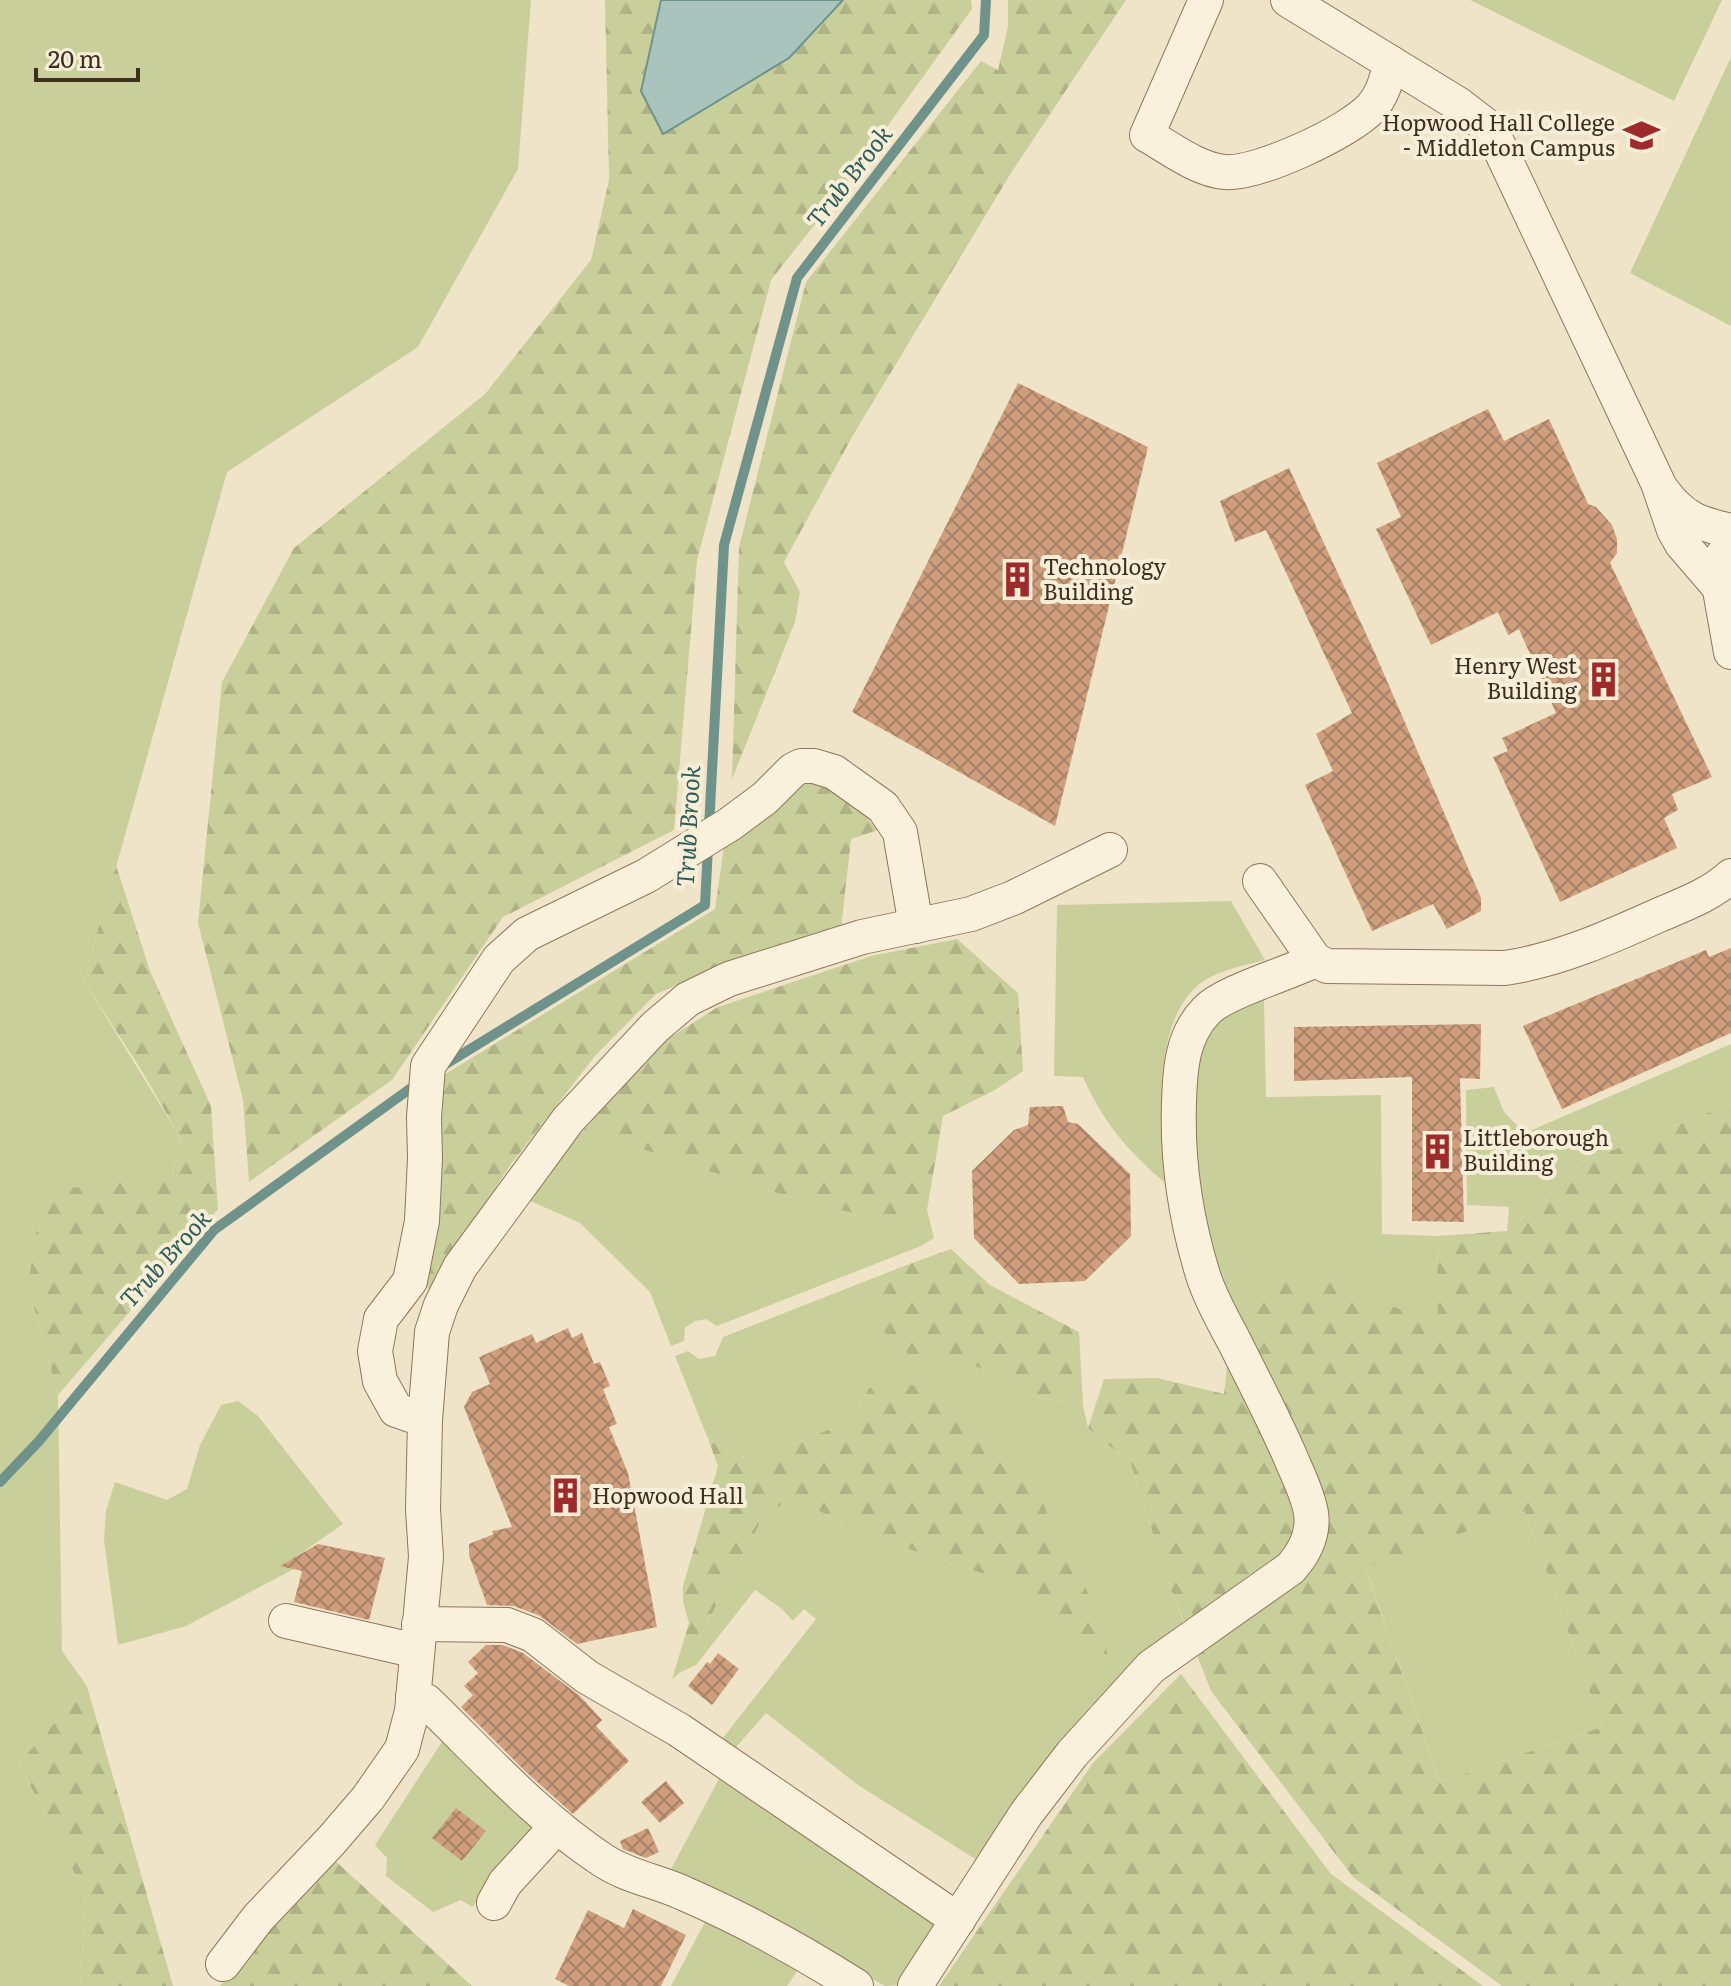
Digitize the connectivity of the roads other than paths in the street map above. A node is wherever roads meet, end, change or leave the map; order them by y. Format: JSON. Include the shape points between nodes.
{"nodes":[{"id":1,"x":1288,"y":0,"type":"edge"},
{"id":2,"x":1206,"y":1,"type":"edge"},
{"id":3,"x":1319,"y":11,"type":"edge"},
{"id":4,"x":1391,"y":63,"type":"junction"},
{"id":5,"x":1658,"y":483,"type":"junction"},
{"id":6,"x":1731,"y":531,"type":"edge"},
{"id":7,"x":1731,"y":545,"type":"edge"},
{"id":8,"x":1724,"y":594,"type":"edge"},
{"id":9,"x":1731,"y":652,"type":"edge"},
{"id":10,"x":1110,"y":850,"type":"dead end"},
{"id":11,"x":1731,"y":876,"type":"edge"},
{"id":12,"x":1260,"y":881,"type":"dead end"},
{"id":13,"x":916,"y":926,"type":"junction"},
{"id":14,"x":1315,"y":960,"type":"junction"},
{"id":15,"x":425,"y":1420,"type":"junction"},
{"id":16,"x":286,"y":1621,"type":"dead end"},
{"id":17,"x":418,"y":1638,"type":"junction"},
{"id":18,"x":413,"y":1697,"type":"junction"},
{"id":19,"x":557,"y":1826,"type":"junction"},
{"id":20,"x":494,"y":1903,"type":"dead end"},
{"id":21,"x":958,"y":1920,"type":"junction"},
{"id":22,"x":223,"y":1964,"type":"dead end"},
{"id":23,"x":856,"y":1986,"type":"edge"},
{"id":24,"x":915,"y":1986,"type":"edge"}],
"edges":[{"from":1,"to":3,"type":"street"},
{"from":2,"to":4,"type":"street","via":[[1147,135],[1201,165],[1244,172],[1329,136],[1370,110],[1382,94]]},
{"from":3,"to":4,"type":"street"},
{"from":4,"to":5,"type":"street","via":[[1473,114],[1495,138]]},
{"from":5,"to":6,"type":"street","via":[[1685,515]]},
{"from":5,"to":8,"type":"street","via":[[1682,544]]},
{"from":7,"to":8,"type":"street","via":[[1719,560],[1717,573]]},
{"from":8,"to":9,"type":"street"},
{"from":10,"to":13,"type":"street","via":[[1013,898]]},
{"from":11,"to":14,"type":"street","via":[[1701,897],[1632,928],[1532,964],[1327,966]]},
{"from":12,"to":14,"type":"street"},
{"from":13,"to":15,"type":"street","via":[[862,937],[729,979],[688,999],[655,1027],[568,1120],[460,1267],[432,1332]]},
{"from":13,"to":15,"type":"street","via":[[900,832],[883,807],[834,772],[801,766],[730,824],[646,876],[527,934],[499,959],[428,1066],[422,1221],[410,1281],[381,1319],[375,1351],[380,1381],[396,1410]]},
{"from":14,"to":21,"type":"street","via":[[1220,999],[1195,1024],[1180,1071],[1179,1112],[1187,1215],[1204,1278],[1299,1477],[1311,1513],[1305,1551],[1291,1568],[1151,1667],[1053,1778]]},
{"from":15,"to":17,"type":"street","via":[[426,1557]]},
{"from":16,"to":17,"type":"street"},
{"from":17,"to":18,"type":"street"},
{"from":17,"to":21,"type":"street","via":[[507,1625],[533,1635],[587,1677],[679,1730]]},
{"from":18,"to":19,"type":"street","via":[[426,1701]]},
{"from":18,"to":22,"type":"street","via":[[402,1749],[368,1798]]},
{"from":19,"to":20,"type":"street","via":[[505,1883]]},
{"from":19,"to":23,"type":"street","via":[[628,1875],[681,1892]]},
{"from":21,"to":24,"type":"street"}]}
